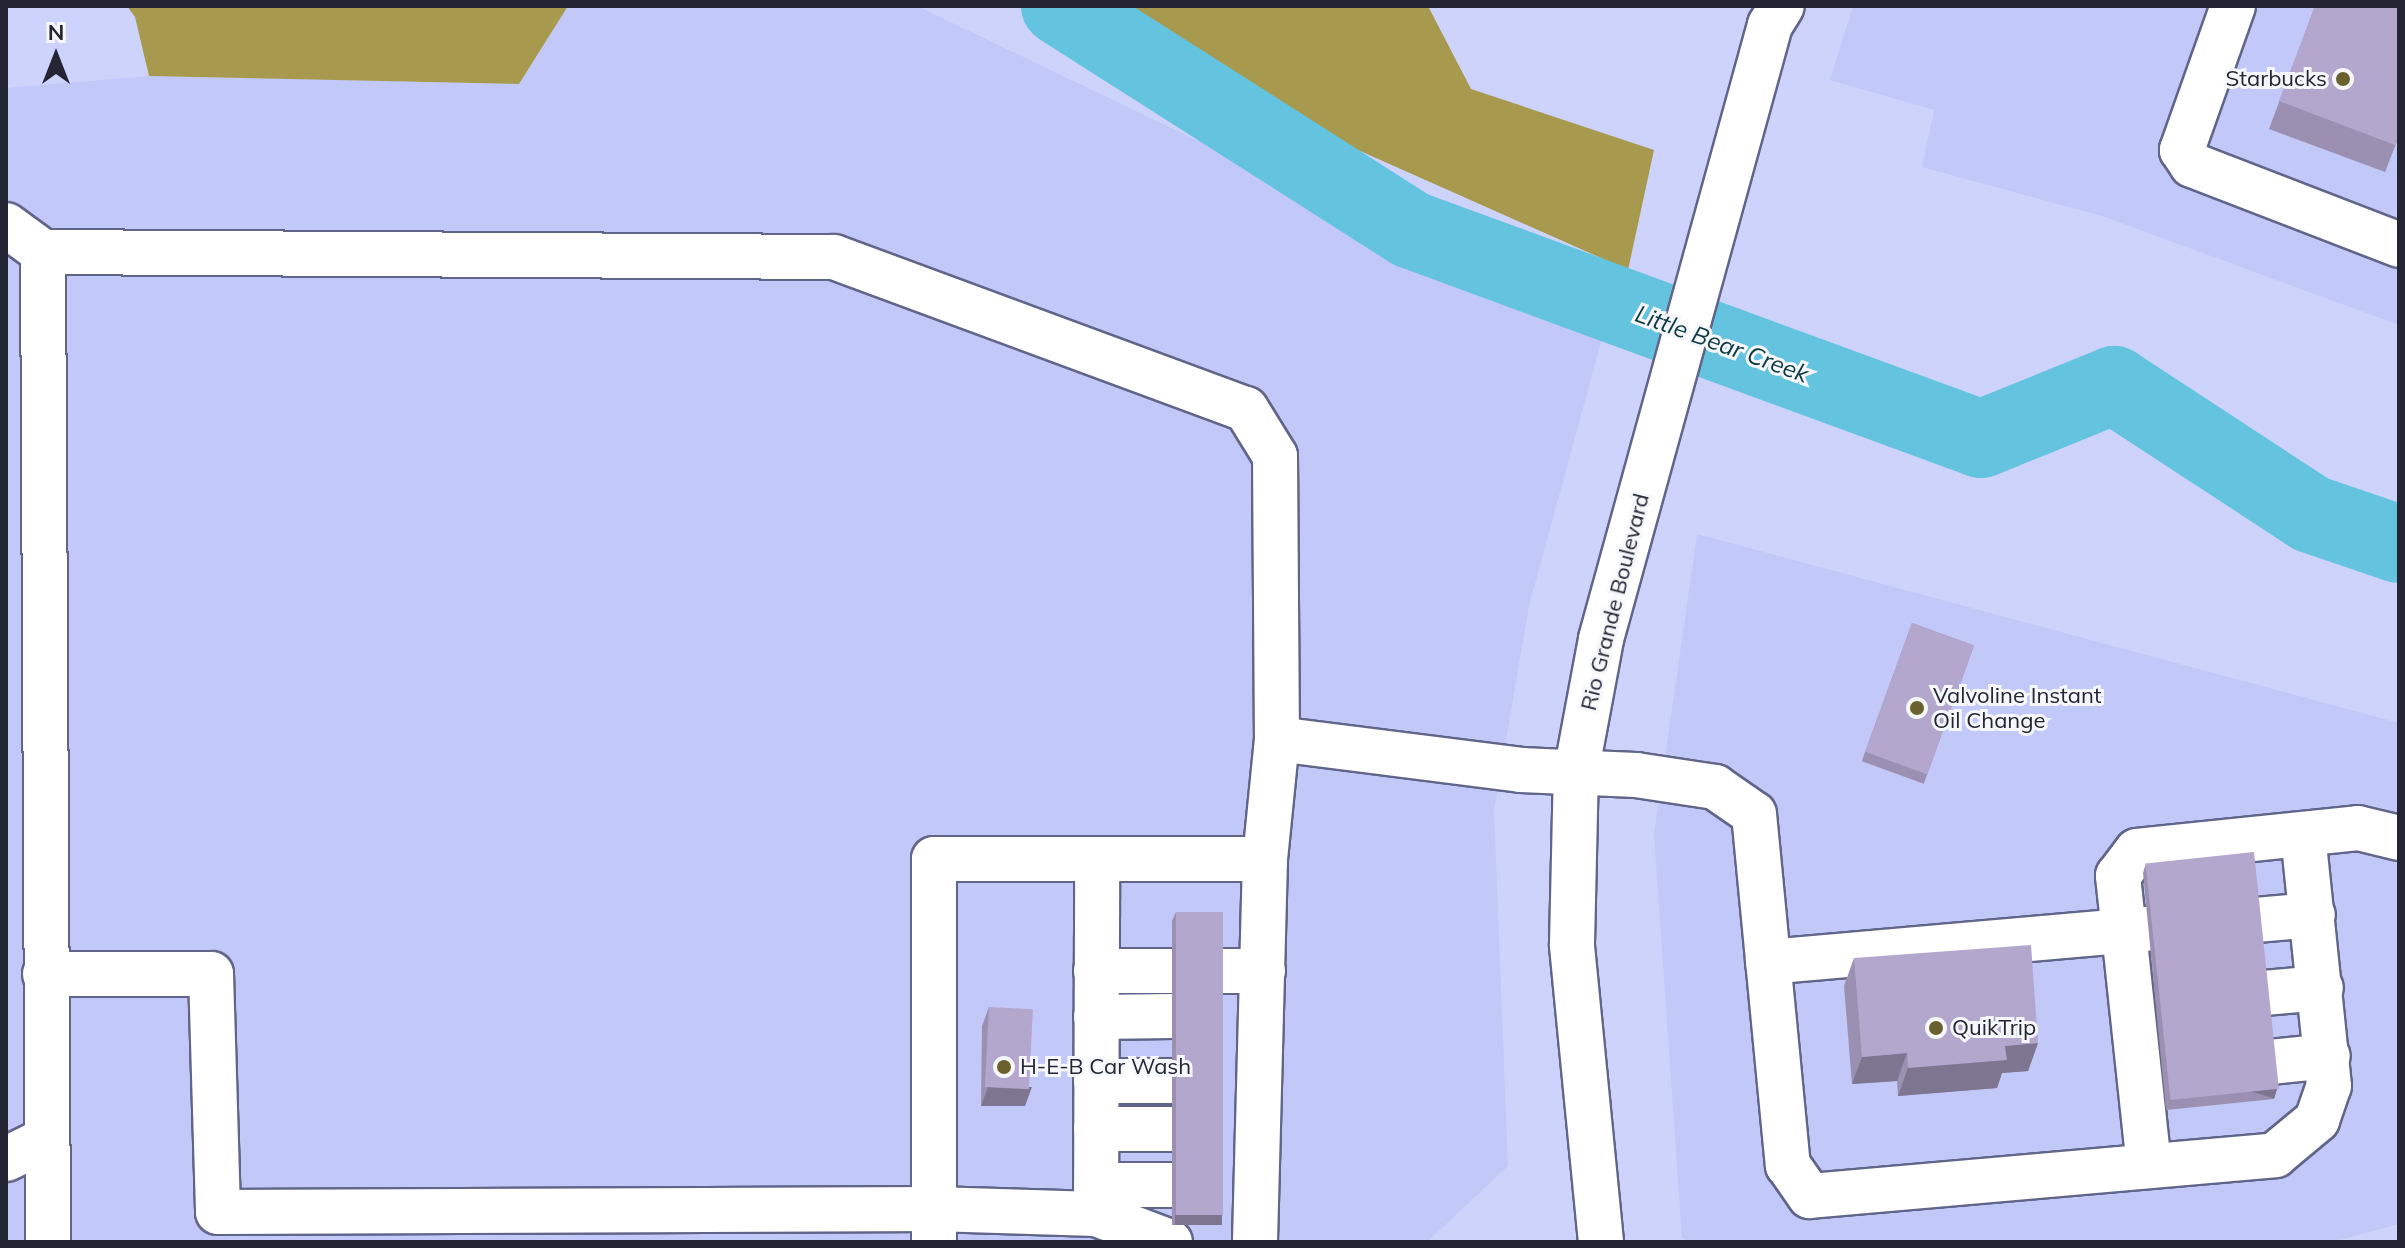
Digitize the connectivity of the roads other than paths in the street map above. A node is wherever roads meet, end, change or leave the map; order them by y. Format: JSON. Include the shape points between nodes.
{"nodes":[{"id":1,"x":2233,"y":6,"type":"edge"},
{"id":2,"x":1774,"y":12,"type":"edge"},
{"id":3,"x":6,"y":225,"type":"edge"},
{"id":4,"x":2399,"y":245,"type":"edge"},
{"id":5,"x":43,"y":252,"type":"junction"},
{"id":6,"x":1277,"y":739,"type":"junction"},
{"id":7,"x":1576,"y":773,"type":"junction"},
{"id":8,"x":2303,"y":834,"type":"junction"},
{"id":9,"x":2399,"y":838,"type":"edge"},
{"id":10,"x":1097,"y":859,"type":"junction"},
{"id":11,"x":1265,"y":859,"type":"junction"},
{"id":12,"x":2313,"y":915,"type":"junction"},
{"id":13,"x":2256,"y":920,"type":"edge"},
{"id":14,"x":2136,"y":931,"type":"junction"},
{"id":15,"x":1768,"y":962,"type":"junction"},
{"id":16,"x":1096,"y":971,"type":"junction"},
{"id":17,"x":1172,"y":971,"type":"edge"},
{"id":18,"x":1219,"y":971,"type":"edge"},
{"id":19,"x":1263,"y":971,"type":"junction"},
{"id":20,"x":45,"y":974,"type":"junction"},
{"id":21,"x":2321,"y":988,"type":"junction"},
{"id":22,"x":2264,"y":993,"type":"edge"},
{"id":23,"x":1172,"y":1016,"type":"edge"},
{"id":24,"x":1096,"y":1017,"type":"junction"},
{"id":25,"x":2328,"y":1056,"type":"junction"},
{"id":26,"x":2270,"y":1062,"type":"edge"},
{"id":27,"x":1096,"y":1081,"type":"junction"},
{"id":28,"x":1172,"y":1081,"type":"edge"},
{"id":29,"x":1096,"y":1129,"type":"junction"},
{"id":30,"x":1172,"y":1129,"type":"edge"},
{"id":31,"x":45,"y":1140,"type":"junction"},
{"id":32,"x":6,"y":1159,"type":"edge"},
{"id":33,"x":2149,"y":1166,"type":"junction"},
{"id":34,"x":1172,"y":1185,"type":"edge"},
{"id":35,"x":1096,"y":1200,"type":"junction"},
{"id":36,"x":934,"y":1226,"type":"edge"},
{"id":37,"x":48,"y":1242,"type":"edge"},
{"id":38,"x":1170,"y":1242,"type":"edge"},
{"id":39,"x":1255,"y":1242,"type":"edge"},
{"id":40,"x":1601,"y":1242,"type":"edge"}],
"edges":[{"from":1,"to":4,"type":"street","via":[[2187,132],[2182,150],[2187,158],[2192,165]]},
{"from":2,"to":7,"type":"street","name":"Rio Grande Boulevard","via":[[1619,577]]},
{"from":3,"to":5,"type":"street"},
{"from":5,"to":6,"type":"street","via":[[834,257],[1246,409],[1275,456]]},
{"from":5,"to":20,"type":"street"},
{"from":6,"to":7,"type":"street"},
{"from":6,"to":11,"type":"street"},
{"from":7,"to":15,"type":"street","via":[[1715,787],[1754,814]]},
{"from":7,"to":40,"type":"street","name":"Rio Grande Boulevard","via":[[1572,944]]},
{"from":8,"to":9,"type":"street","via":[[2358,828]]},
{"from":8,"to":12,"type":"street"},
{"from":8,"to":14,"type":"street","via":[[2137,851],[2118,876]]},
{"from":10,"to":11,"type":"street"},
{"from":10,"to":16,"type":"street"},
{"from":10,"to":36,"type":"street","via":[[934,859]]},
{"from":11,"to":19,"type":"street"},
{"from":12,"to":13,"type":"street"},
{"from":12,"to":21,"type":"street"},
{"from":14,"to":15,"type":"street"},
{"from":14,"to":33,"type":"street","via":[[2151,1072]]},
{"from":15,"to":33,"type":"street","via":[[1788,1165],[1810,1196]]},
{"from":16,"to":17,"type":"street"},
{"from":16,"to":24,"type":"street"},
{"from":18,"to":19,"type":"street"},
{"from":19,"to":39,"type":"street","via":[[1240,1015],[1238,1185]]},
{"from":20,"to":31,"type":"street"},
{"from":20,"to":36,"type":"street","via":[[211,974],[218,1212]]},
{"from":21,"to":22,"type":"street"},
{"from":21,"to":25,"type":"street"},
{"from":23,"to":24,"type":"street"},
{"from":24,"to":27,"type":"street"},
{"from":25,"to":26,"type":"street"},
{"from":25,"to":33,"type":"street","via":[[2329,1086],[2317,1120],[2275,1155]]},
{"from":27,"to":28,"type":"street"},
{"from":27,"to":29,"type":"street"},
{"from":29,"to":30,"type":"street"},
{"from":29,"to":35,"type":"street"},
{"from":31,"to":32,"type":"street"},
{"from":31,"to":37,"type":"street"},
{"from":34,"to":35,"type":"street"},
{"from":35,"to":36,"type":"street"},
{"from":35,"to":38,"type":"street"}]}
